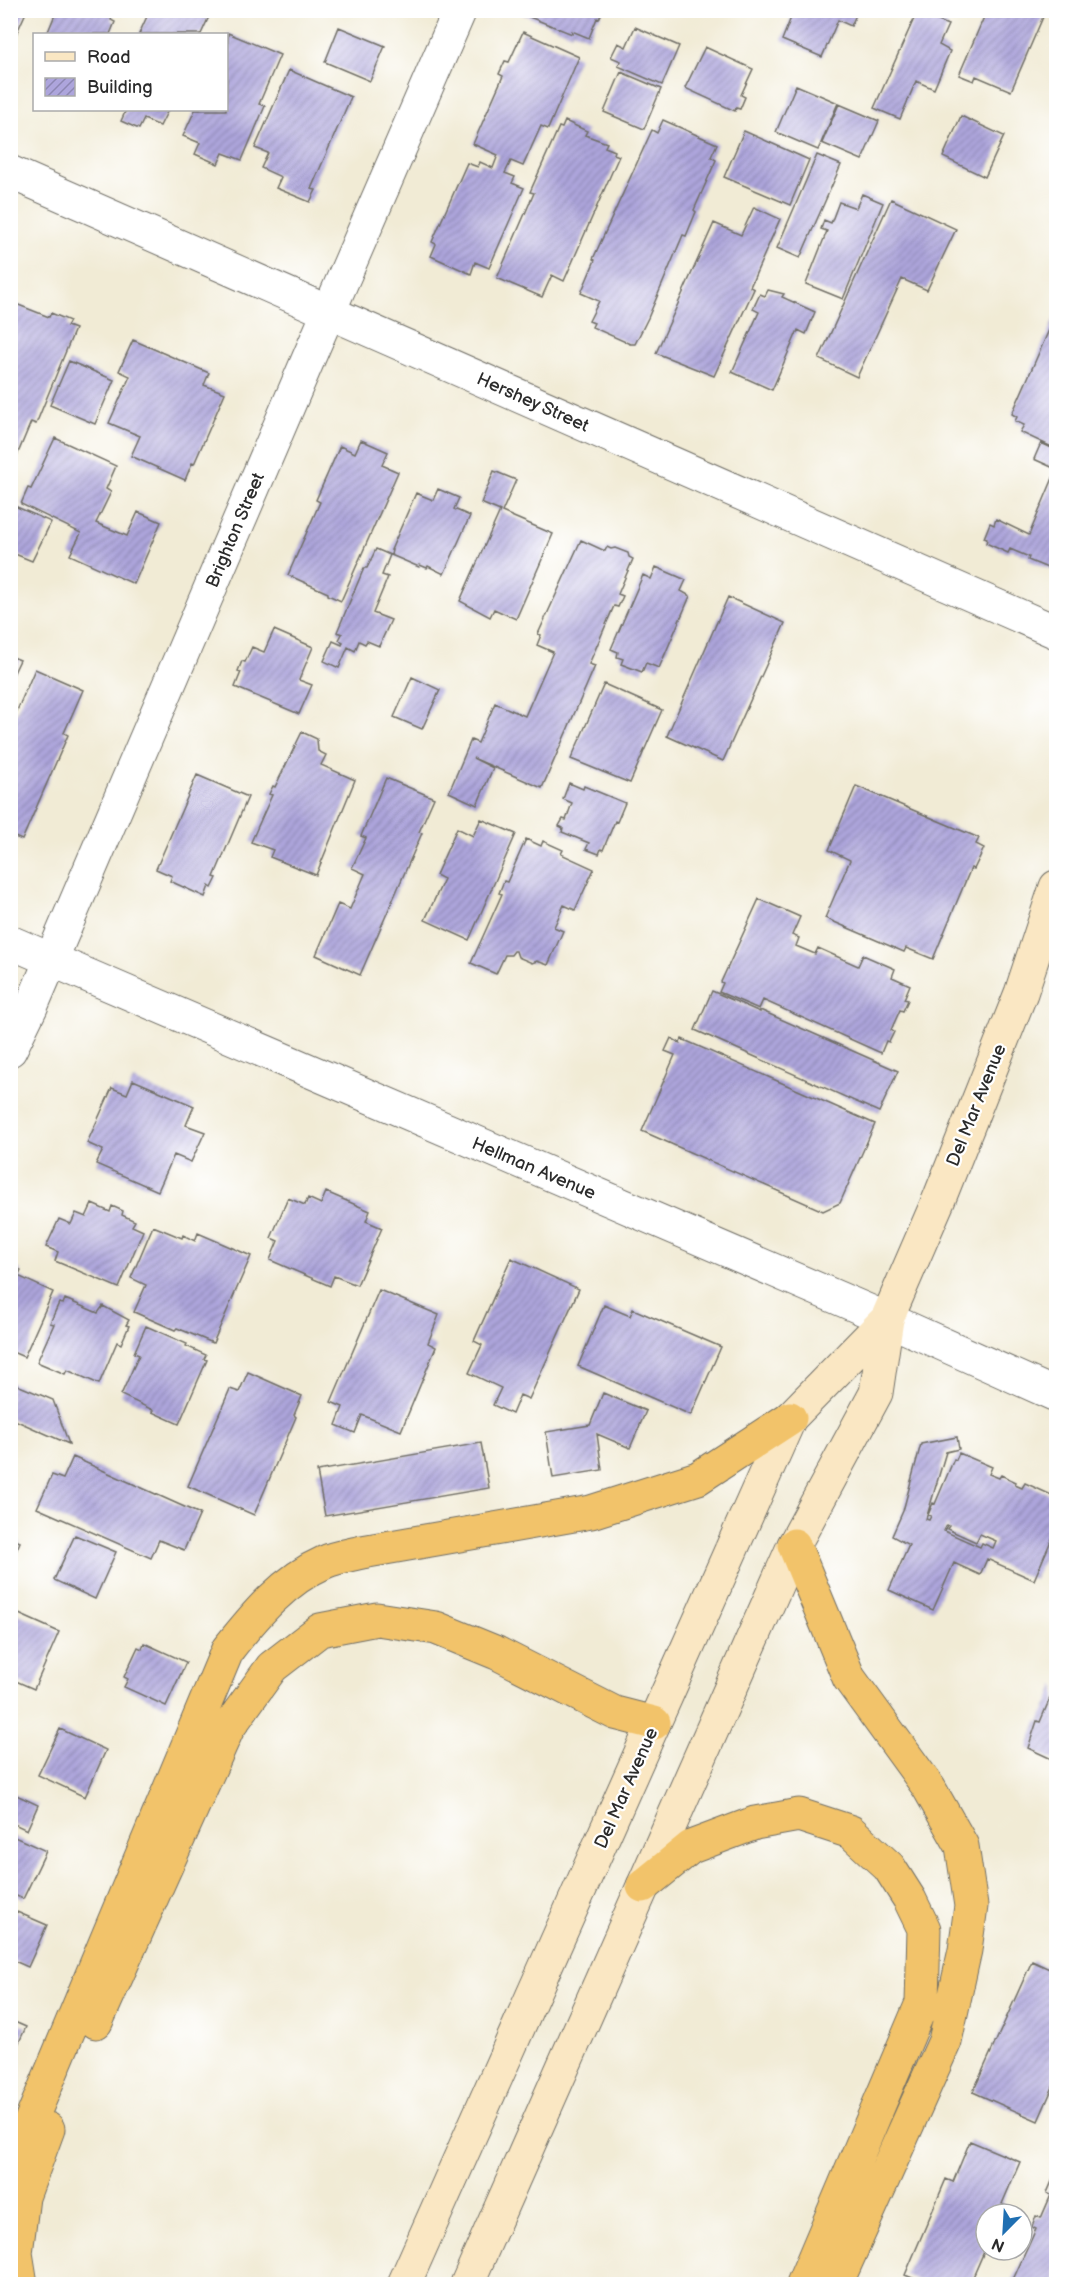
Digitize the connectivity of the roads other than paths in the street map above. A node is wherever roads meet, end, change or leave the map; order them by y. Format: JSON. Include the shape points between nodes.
{"nodes":[{"id":1,"x":460,"y":10,"type":"edge"},
{"id":2,"x":10,"y":172,"type":"edge"},
{"id":3,"x":329,"y":313,"type":"junction"},
{"id":4,"x":1056,"y":632,"type":"edge"},
{"id":5,"x":1056,"y":887,"type":"edge"},
{"id":6,"x":10,"y":942,"type":"edge"},
{"id":7,"x":51,"y":960,"type":"junction"},
{"id":8,"x":10,"y":1050,"type":"edge"},
{"id":9,"x":887,"y":1319,"type":"junction"},
{"id":10,"x":1056,"y":1395,"type":"edge"},
{"id":11,"x":790,"y":1418,"type":"junction"},
{"id":12,"x":794,"y":1545,"type":"junction"},
{"id":13,"x":654,"y":1724,"type":"junction"},
{"id":14,"x":643,"y":1886,"type":"junction"},
{"id":15,"x":10,"y":2162,"type":"edge"},
{"id":16,"x":21,"y":2284,"type":"edge"},
{"id":17,"x":404,"y":2284,"type":"edge"},
{"id":18,"x":467,"y":2284,"type":"edge"},
{"id":19,"x":803,"y":2284,"type":"edge"},
{"id":20,"x":836,"y":2284,"type":"edge"}],
"edges":[{"from":1,"to":3,"type":"street","name":"Brighton Street"},
{"from":2,"to":3,"type":"street","name":"Hershey Street"},
{"from":3,"to":4,"type":"street","name":"Hershey Street"},
{"from":3,"to":7,"type":"street","name":"Brighton Street"},
{"from":5,"to":9,"type":"main road","name":"Del Mar Avenue","via":[[1021,993]]},
{"from":6,"to":7,"type":"street","name":"Hellman Avenue"},
{"from":7,"to":8,"type":"street","name":"Brighton Street"},
{"from":7,"to":9,"type":"street","name":"Hellman Avenue"},
{"from":9,"to":10,"type":"street","name":"Hellman Avenue"},
{"from":9,"to":11,"type":"main road","name":"Del Mar Avenue"},
{"from":9,"to":12,"type":"main road","name":"Del Mar Avenue","via":[[876,1393]]},
{"from":11,"to":13,"type":"main road","name":"Del Mar Avenue"},
{"from":11,"to":15,"type":"highway","via":[[698,1478],[591,1512],[327,1561],[295,1579],[256,1613],[228,1649],[25,2135]]},
{"from":12,"to":14,"type":"main road","name":"Del Mar Avenue"},
{"from":12,"to":20,"type":"highway","via":[[849,1678],[928,1788],[962,1846],[971,1906],[945,2041]]},
{"from":13,"to":16,"type":"highway","via":[[615,1713],[497,1653],[436,1628],[378,1619],[320,1630],[273,1667],[228,1728],[43,2141],[23,2197],[16,2253]]},
{"from":13,"to":17,"type":"main road","name":"Del Mar Avenue"},
{"from":14,"to":18,"type":"main road","name":"Del Mar Avenue"},
{"from":14,"to":19,"type":"highway","via":[[691,1847],[755,1823],[799,1815],[851,1832],[889,1867],[924,1929],[922,2003]]}]}
